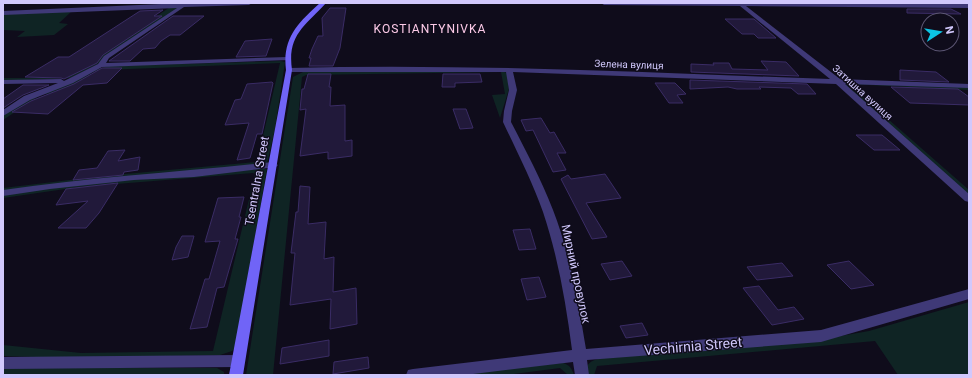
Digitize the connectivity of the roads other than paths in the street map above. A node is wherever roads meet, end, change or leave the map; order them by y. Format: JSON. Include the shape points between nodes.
{"nodes":[{"id":1,"x":249,"y":3,"type":"edge"},
{"id":2,"x":323,"y":3,"type":"edge"},
{"id":3,"x":604,"y":3,"type":"edge"},
{"id":4,"x":741,"y":3,"type":"edge"},
{"id":5,"x":212,"y":4,"type":"edge"},
{"id":6,"x":184,"y":5,"type":"junction"},
{"id":7,"x":969,"y":6,"type":"edge"},
{"id":8,"x":3,"y":13,"type":"edge"},
{"id":9,"x":287,"y":59,"type":"junction"},
{"id":10,"x":101,"y":64,"type":"junction"},
{"id":11,"x":289,"y":70,"type":"junction"},
{"id":12,"x":509,"y":70,"type":"junction"},
{"id":13,"x":70,"y":80,"type":"junction"},
{"id":14,"x":836,"y":80,"type":"junction"},
{"id":15,"x":3,"y":82,"type":"edge"},
{"id":16,"x":969,"y":86,"type":"edge"},
{"id":17,"x":3,"y":114,"type":"edge"},
{"id":18,"x":273,"y":165,"type":"junction"},
{"id":19,"x":3,"y":193,"type":"edge"},
{"id":20,"x":969,"y":199,"type":"edge"},
{"id":21,"x":969,"y":294,"type":"edge"},
{"id":22,"x":579,"y":355,"type":"junction"},
{"id":23,"x":3,"y":362,"type":"edge"},
{"id":24,"x":237,"y":368,"type":"edge"},
{"id":25,"x":412,"y":375,"type":"edge"},
{"id":26,"x":582,"y":375,"type":"edge"}],
"edges":[{"from":1,"to":5,"type":"street"},
{"from":2,"to":9,"type":"street","name":"Tsentralna Street","via":[[301,22],[292,37]]},
{"from":3,"to":4,"type":"street"},
{"from":4,"to":7,"type":"street"},
{"from":4,"to":14,"type":"street","name":"Затишна вулиця"},
{"from":5,"to":6,"type":"street"},
{"from":6,"to":8,"type":"street"},
{"from":6,"to":10,"type":"street","via":[[106,57]]},
{"from":9,"to":10,"type":"street"},
{"from":9,"to":11,"type":"street","name":"Tsentralna Street"},
{"from":10,"to":13,"type":"street"},
{"from":11,"to":12,"type":"street","name":"Зелена вулиця"},
{"from":11,"to":18,"type":"street","name":"Tsentralna Street"},
{"from":12,"to":14,"type":"street","name":"Зелена вулиця"},
{"from":12,"to":22,"type":"street","name":"Мирний провулок","via":[[513,86],[506,114],[507,122],[549,212],[562,256]]},
{"from":13,"to":15,"type":"street"},
{"from":13,"to":17,"type":"street","via":[[27,98]]},
{"from":14,"to":16,"type":"street","name":"Зелена вулиця"},
{"from":14,"to":20,"type":"street","name":"Затишна вулиця"},
{"from":18,"to":19,"type":"street","via":[[194,174],[134,177]]},
{"from":18,"to":24,"type":"street","name":"Tsentralna Street"},
{"from":21,"to":22,"type":"street","name":"Vechirnia Street","via":[[821,336]]},
{"from":22,"to":25,"type":"street","name":"Vechirnia Street"},
{"from":22,"to":26,"type":"street","name":"Мирний провулок"},
{"from":23,"to":24,"type":"street"}]}
